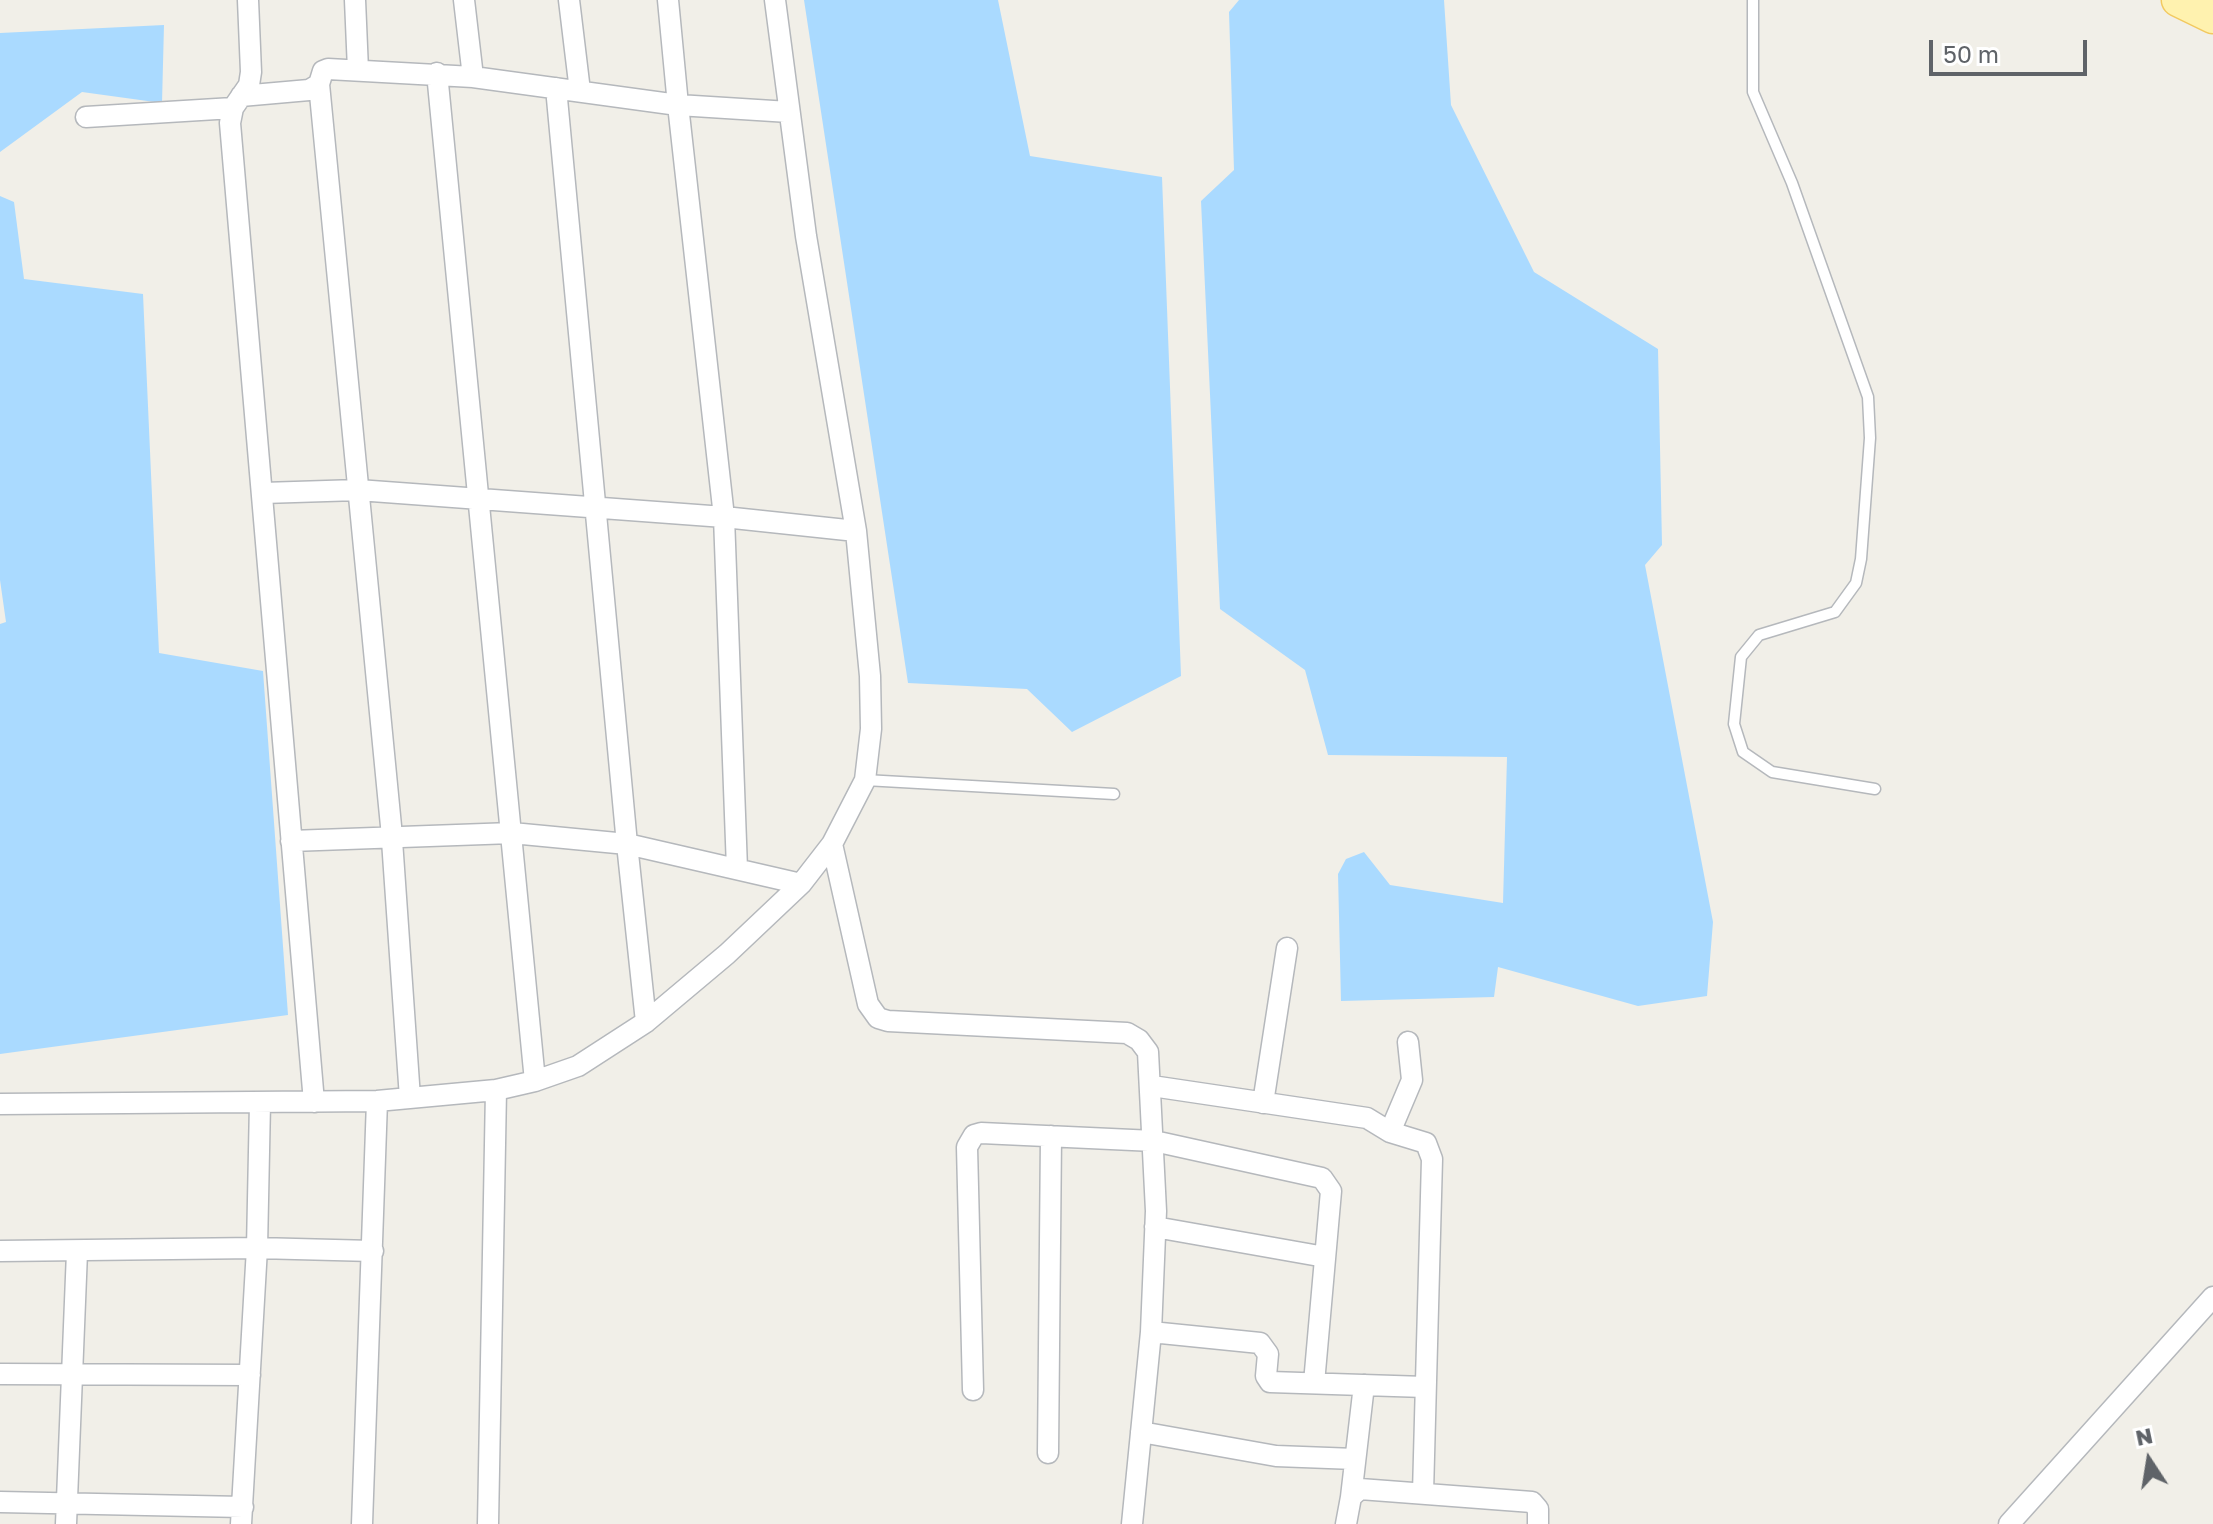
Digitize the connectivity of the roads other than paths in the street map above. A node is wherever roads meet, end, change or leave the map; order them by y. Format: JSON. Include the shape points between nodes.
{"nodes":[{"id":1,"x":248,"y":0,"type":"edge"},
{"id":2,"x":355,"y":0,"type":"edge"},
{"id":3,"x":464,"y":0,"type":"edge"},
{"id":4,"x":569,"y":0,"type":"edge"},
{"id":5,"x":668,"y":0,"type":"edge"},
{"id":6,"x":775,"y":0,"type":"edge"},
{"id":7,"x":1753,"y":0,"type":"edge"},
{"id":8,"x":2178,"y":0,"type":"edge"},
{"id":9,"x":2213,"y":17,"type":"edge"},
{"id":10,"x":358,"y":70,"type":"junction"},
{"id":11,"x":437,"y":73,"type":"junction"},
{"id":12,"x":473,"y":77,"type":"junction"},
{"id":13,"x":319,"y":84,"type":"junction"},
{"id":14,"x":556,"y":88,"type":"junction"},
{"id":15,"x":580,"y":91,"type":"junction"},
{"id":16,"x":237,"y":102,"type":"junction"},
{"id":17,"x":678,"y":105,"type":"junction"},
{"id":18,"x":789,"y":112,"type":"junction"},
{"id":19,"x":86,"y":117,"type":"dead end"},
{"id":20,"x":358,"y":490,"type":"junction"},
{"id":21,"x":263,"y":493,"type":"junction"},
{"id":22,"x":477,"y":498,"type":"junction"},
{"id":23,"x":593,"y":509,"type":"junction"},
{"id":24,"x":724,"y":517,"type":"junction"},
{"id":25,"x":856,"y":531,"type":"junction"},
{"id":26,"x":865,"y":780,"type":"junction"},
{"id":27,"x":1875,"y":789,"type":"dead end"},
{"id":28,"x":1114,"y":794,"type":"dead end"},
{"id":29,"x":512,"y":833,"type":"junction"},
{"id":30,"x":391,"y":838,"type":"junction"},
{"id":31,"x":291,"y":841,"type":"junction"},
{"id":32,"x":627,"y":844,"type":"junction"},
{"id":33,"x":832,"y":844,"type":"junction"},
{"id":34,"x":737,"y":869,"type":"junction"},
{"id":35,"x":801,"y":884,"type":"junction"},
{"id":36,"x":1287,"y":948,"type":"dead end"},
{"id":37,"x":646,"y":1022,"type":"junction"},
{"id":38,"x":1408,"y":1042,"type":"dead end"},
{"id":39,"x":535,"y":1081,"type":"junction"},
{"id":40,"x":1152,"y":1086,"type":"junction"},
{"id":41,"x":496,"y":1090,"type":"junction"},
{"id":42,"x":410,"y":1098,"type":"junction"},
{"id":43,"x":377,"y":1101,"type":"junction"},
{"id":44,"x":314,"y":1102,"type":"junction"},
{"id":45,"x":260,"y":1103,"type":"junction"},
{"id":46,"x":1263,"y":1103,"type":"junction"},
{"id":47,"x":0,"y":1104,"type":"edge"},
{"id":48,"x":1390,"y":1132,"type":"junction"},
{"id":49,"x":1051,"y":1136,"type":"junction"},
{"id":50,"x":1154,"y":1141,"type":"junction"},
{"id":51,"x":1155,"y":1227,"type":"junction"},
{"id":52,"x":257,"y":1248,"type":"junction"},
{"id":53,"x":0,"y":1251,"type":"edge"},
{"id":54,"x":373,"y":1251,"type":"junction"},
{"id":55,"x":77,"y":1252,"type":"junction"},
{"id":56,"x":1325,"y":1257,"type":"junction"},
{"id":57,"x":2213,"y":1297,"type":"edge"},
{"id":58,"x":1151,"y":1332,"type":"junction"},
{"id":59,"x":0,"y":1374,"type":"edge"},
{"id":60,"x":250,"y":1375,"type":"junction"},
{"id":61,"x":73,"y":1376,"type":"junction"},
{"id":62,"x":1314,"y":1383,"type":"junction"},
{"id":63,"x":1364,"y":1385,"type":"junction"},
{"id":64,"x":1425,"y":1387,"type":"junction"},
{"id":65,"x":973,"y":1390,"type":"dead end"},
{"id":66,"x":1141,"y":1432,"type":"junction"},
{"id":67,"x":1048,"y":1453,"type":"dead end"},
{"id":68,"x":1355,"y":1459,"type":"junction"},
{"id":69,"x":1423,"y":1493,"type":"junction"},
{"id":70,"x":1351,"y":1497,"type":"junction"},
{"id":71,"x":0,"y":1502,"type":"edge"},
{"id":72,"x":66,"y":1514,"type":"edge"},
{"id":73,"x":242,"y":1516,"type":"edge"},
{"id":74,"x":362,"y":1524,"type":"edge"},
{"id":75,"x":488,"y":1524,"type":"edge"},
{"id":76,"x":1132,"y":1524,"type":"edge"},
{"id":77,"x":1346,"y":1524,"type":"edge"},
{"id":78,"x":1538,"y":1524,"type":"edge"},
{"id":79,"x":2009,"y":1524,"type":"edge"}],
"edges":[{"from":1,"to":16,"type":"street","via":[[251,72]]},
{"from":2,"to":10,"type":"street"},
{"from":3,"to":12,"type":"street"},
{"from":4,"to":15,"type":"street"},
{"from":5,"to":17,"type":"street"},
{"from":6,"to":18,"type":"street"},
{"from":7,"to":27,"type":"lane","via":[[1753,92],[1792,183],[1868,397],[1870,438],[1856,583],[1835,612],[1759,635],[1741,657],[1734,724],[1743,752],[1772,772]]},
{"from":8,"to":9,"type":"main road"},
{"from":10,"to":11,"type":"street"},
{"from":10,"to":13,"type":"street","via":[[328,69]]},
{"from":11,"to":12,"type":"street"},
{"from":11,"to":22,"type":"street"},
{"from":12,"to":14,"type":"street"},
{"from":13,"to":16,"type":"street"},
{"from":13,"to":20,"type":"street"},
{"from":14,"to":15,"type":"street"},
{"from":14,"to":23,"type":"street"},
{"from":15,"to":17,"type":"street"},
{"from":16,"to":19,"type":"street"},
{"from":16,"to":21,"type":"street","via":[[230,123]]},
{"from":17,"to":18,"type":"street"},
{"from":17,"to":24,"type":"street"},
{"from":18,"to":25,"type":"street"},
{"from":20,"to":21,"type":"street"},
{"from":20,"to":22,"type":"street"},
{"from":20,"to":30,"type":"street"},
{"from":21,"to":31,"type":"street"},
{"from":22,"to":23,"type":"street"},
{"from":22,"to":29,"type":"street"},
{"from":23,"to":24,"type":"street"},
{"from":23,"to":32,"type":"street"},
{"from":24,"to":25,"type":"street"},
{"from":24,"to":34,"type":"street"},
{"from":25,"to":26,"type":"street","via":[[870,676]]},
{"from":26,"to":28,"type":"lane"},
{"from":26,"to":33,"type":"street"},
{"from":29,"to":30,"type":"street"},
{"from":29,"to":32,"type":"street"},
{"from":29,"to":39,"type":"street"},
{"from":30,"to":31,"type":"street"},
{"from":30,"to":42,"type":"street"},
{"from":31,"to":44,"type":"street"},
{"from":32,"to":34,"type":"street"},
{"from":32,"to":37,"type":"street"},
{"from":33,"to":35,"type":"street"},
{"from":33,"to":40,"type":"street","via":[[868,1004],[878,1018],[1127,1033],[1148,1052]]},
{"from":34,"to":35,"type":"street"},
{"from":35,"to":37,"type":"street"},
{"from":36,"to":46,"type":"street"},
{"from":37,"to":39,"type":"street","via":[[578,1066]]},
{"from":38,"to":48,"type":"street","via":[[1412,1080]]},
{"from":39,"to":41,"type":"street"},
{"from":40,"to":46,"type":"street"},
{"from":40,"to":50,"type":"street"},
{"from":41,"to":42,"type":"street"},
{"from":41,"to":75,"type":"street"},
{"from":42,"to":43,"type":"street"},
{"from":43,"to":44,"type":"street"},
{"from":43,"to":54,"type":"street"},
{"from":44,"to":45,"type":"street"},
{"from":45,"to":47,"type":"street"},
{"from":45,"to":52,"type":"street"},
{"from":46,"to":48,"type":"street","via":[[1367,1118]]},
{"from":48,"to":64,"type":"street","via":[[1419,1138],[1432,1159]]},
{"from":49,"to":50,"type":"street"},
{"from":49,"to":65,"type":"street","via":[[981,1133],[969,1140]]},
{"from":49,"to":67,"type":"street"},
{"from":50,"to":51,"type":"street"},
{"from":50,"to":56,"type":"street","via":[[1322,1178],[1331,1191]]},
{"from":51,"to":56,"type":"street"},
{"from":51,"to":58,"type":"street"},
{"from":52,"to":54,"type":"street"},
{"from":52,"to":55,"type":"street"},
{"from":52,"to":60,"type":"street"},
{"from":53,"to":55,"type":"street"},
{"from":54,"to":74,"type":"street"},
{"from":55,"to":61,"type":"street"},
{"from":56,"to":62,"type":"street"},
{"from":57,"to":79,"type":"street"},
{"from":58,"to":62,"type":"street","via":[[1260,1343],[1268,1354],[1267,1379]]},
{"from":58,"to":66,"type":"street"},
{"from":59,"to":61,"type":"street"},
{"from":60,"to":61,"type":"street"},
{"from":60,"to":73,"type":"street"},
{"from":61,"to":72,"type":"street"},
{"from":62,"to":63,"type":"street"},
{"from":63,"to":64,"type":"street"},
{"from":63,"to":68,"type":"street"},
{"from":64,"to":69,"type":"street"},
{"from":66,"to":68,"type":"street","via":[[1276,1456]]},
{"from":66,"to":76,"type":"street"},
{"from":68,"to":70,"type":"street"},
{"from":69,"to":70,"type":"street","via":[[1360,1489]]},
{"from":69,"to":78,"type":"street","via":[[1532,1502]]},
{"from":70,"to":77,"type":"street"},
{"from":71,"to":72,"type":"street"},
{"from":72,"to":73,"type":"street"}]}
